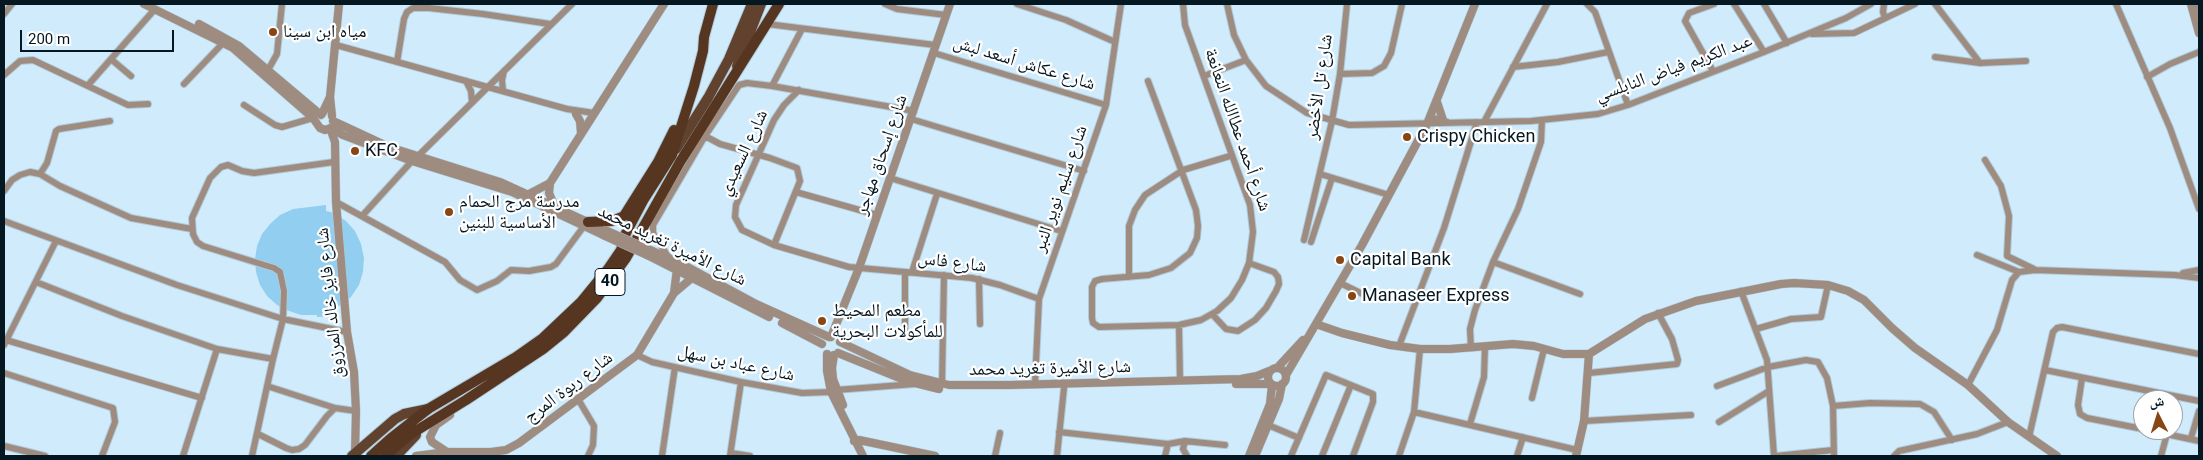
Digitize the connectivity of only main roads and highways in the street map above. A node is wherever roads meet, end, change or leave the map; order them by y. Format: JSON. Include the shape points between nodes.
{"nodes":[{"id":1,"x":713,"y":4,"type":"edge"},
{"id":2,"x":754,"y":4,"type":"edge"},
{"id":3,"x":778,"y":4,"type":"edge"},
{"id":4,"x":704,"y":37,"type":"junction"},
{"id":5,"x":731,"y":80,"type":"junction"},
{"id":6,"x":672,"y":155,"type":"junction"},
{"id":7,"x":586,"y":224,"type":"road end"},
{"id":8,"x":428,"y":409,"type":"junction"},
{"id":9,"x":425,"y":425,"type":"junction"},
{"id":10,"x":354,"y":455,"type":"edge"},
{"id":11,"x":371,"y":456,"type":"edge"},
{"id":12,"x":385,"y":456,"type":"edge"},
{"id":13,"x":396,"y":456,"type":"edge"}],
"edges":[{"from":1,"to":4,"type":"highway","number":"40"},
{"from":2,"to":5,"type":"main road","via":[[747,40]]},
{"from":2,"to":6,"type":"main road","via":[[708,98]]},
{"from":3,"to":5,"type":"highway","number":"40"},
{"from":4,"to":6,"type":"highway","number":"40","via":[[694,86]]},
{"from":4,"to":7,"type":"highway","via":[[695,53],[680,116],[672,135],[634,202],[620,218]]},
{"from":5,"to":9,"type":"highway","number":"40","via":[[626,258],[597,298],[543,349]]},
{"from":6,"to":8,"type":"highway","number":"40","via":[[626,233],[621,250],[581,302],[531,346]]},
{"from":8,"to":10,"type":"main road","via":[[400,416]]},
{"from":8,"to":11,"type":"highway","number":"40"},
{"from":9,"to":12,"type":"highway","number":"40"},
{"from":9,"to":13,"type":"main road"}]}
